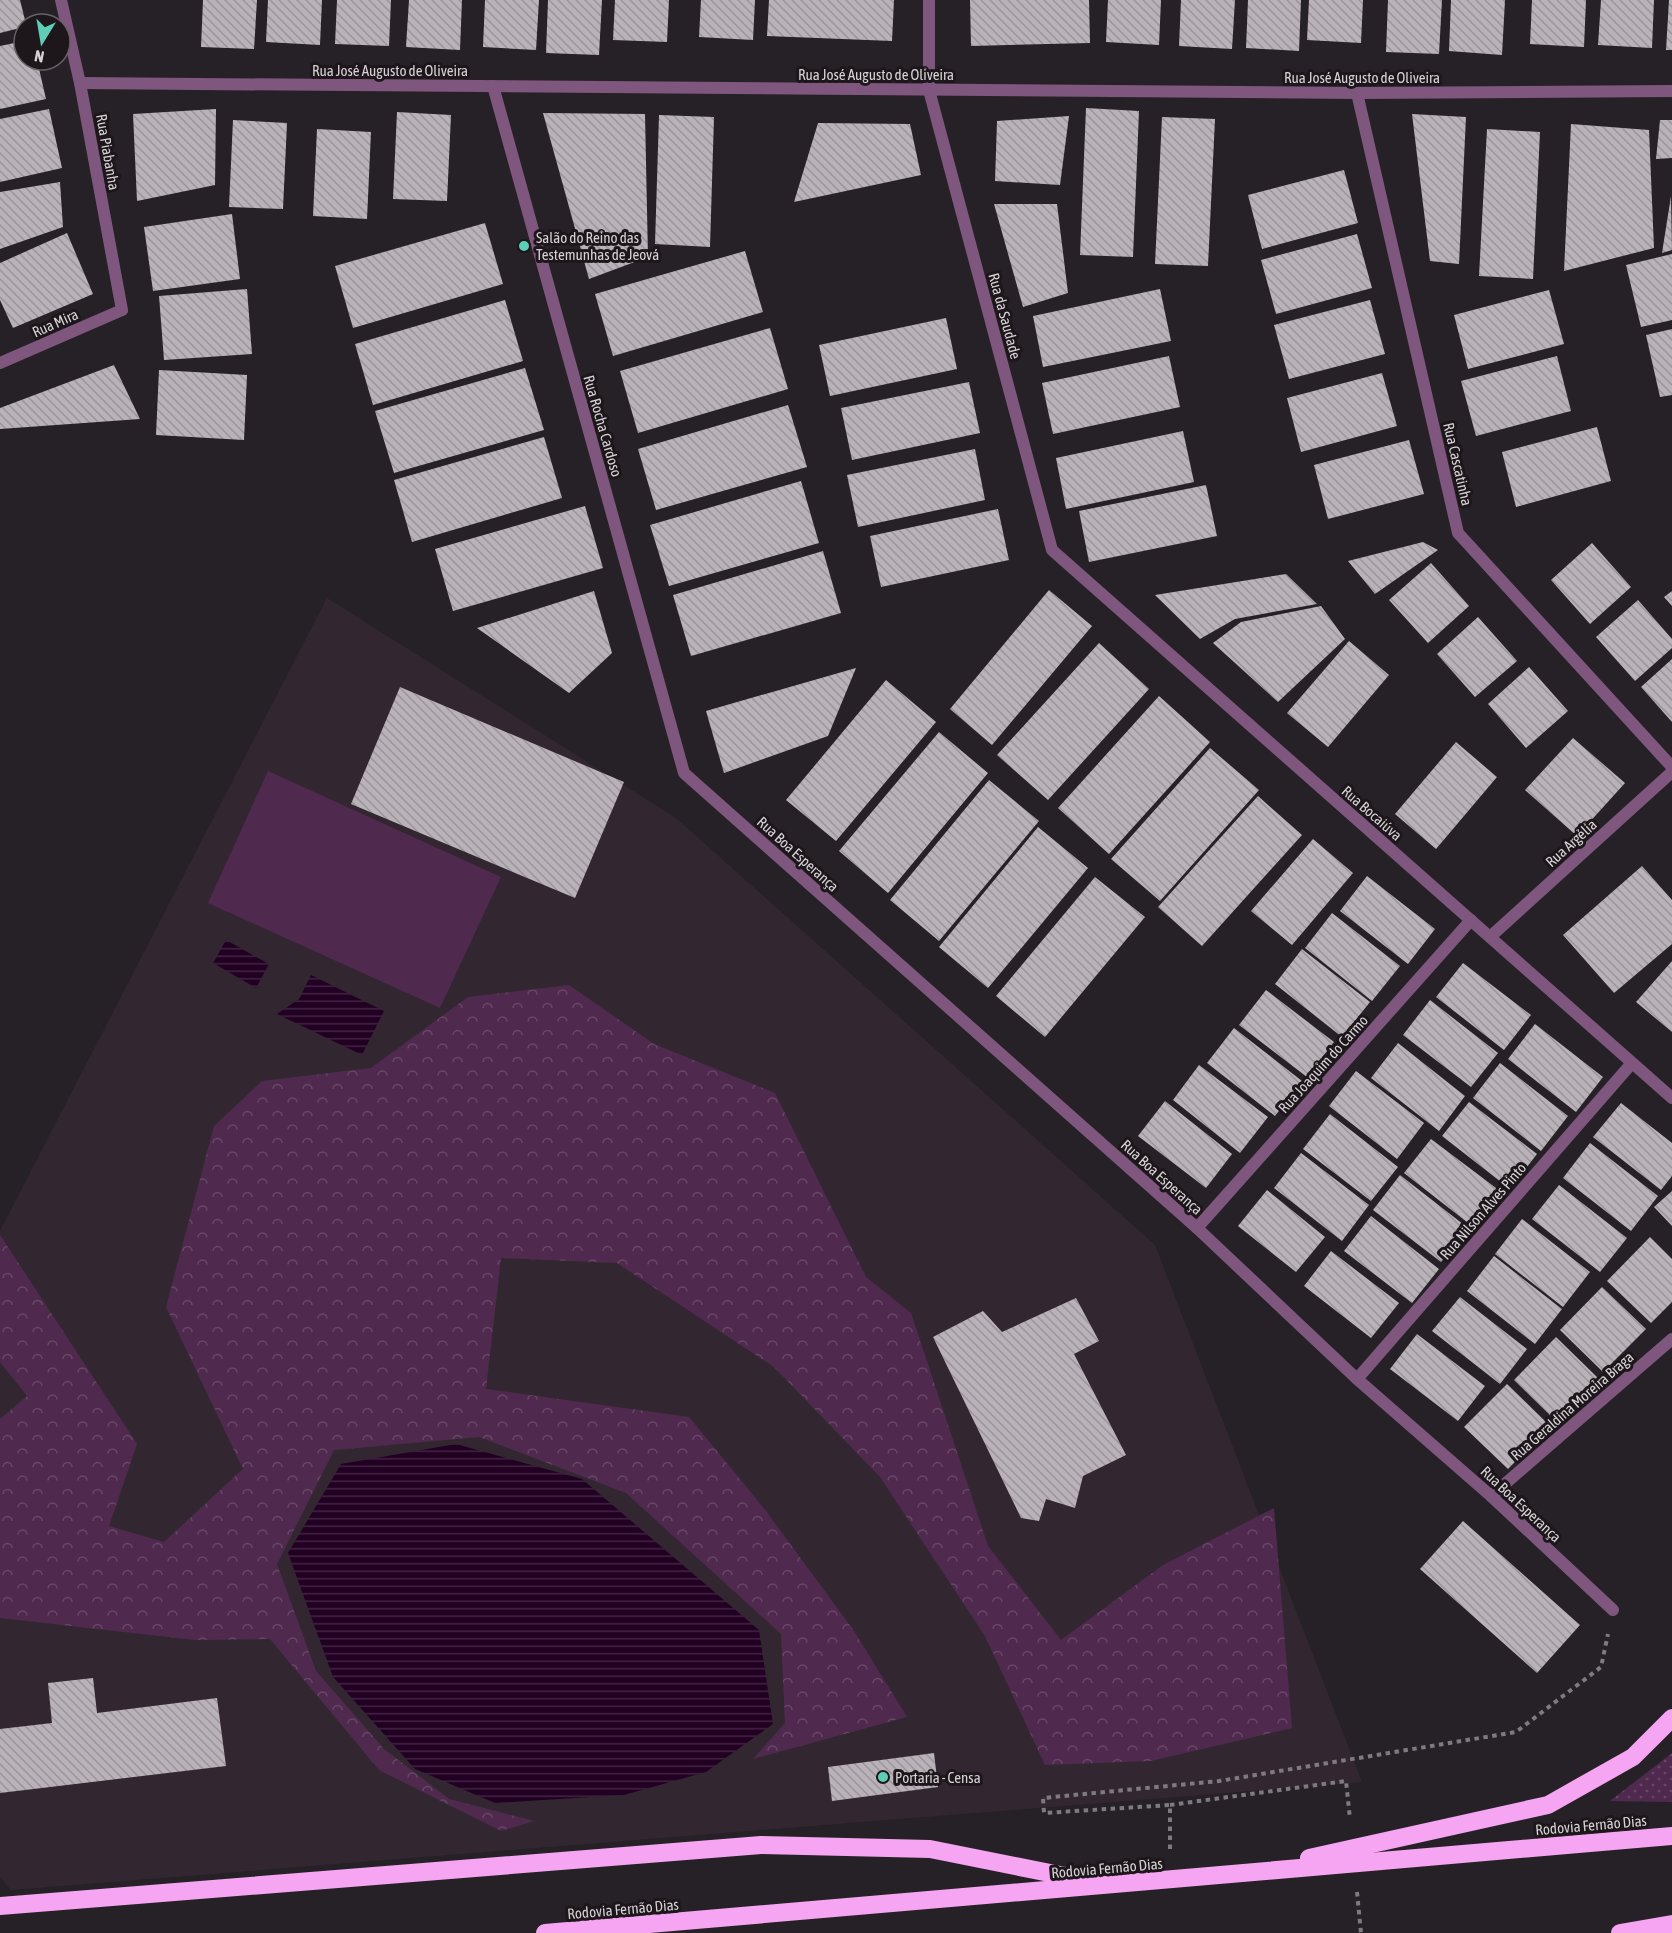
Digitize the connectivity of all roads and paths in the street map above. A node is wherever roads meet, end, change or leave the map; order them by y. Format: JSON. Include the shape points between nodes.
{"nodes":[{"id":1,"x":61,"y":0,"type":"edge"},
{"id":2,"x":929,"y":0,"type":"edge"},
{"id":3,"x":80,"y":83,"type":"junction"},
{"id":4,"x":493,"y":86,"type":"junction"},
{"id":5,"x":929,"y":90,"type":"junction"},
{"id":6,"x":1672,"y":91,"type":"edge"},
{"id":7,"x":1357,"y":93,"type":"junction"},
{"id":8,"x":122,"y":310,"type":"joint"},
{"id":9,"x":0,"y":363,"type":"edge"},
{"id":10,"x":1052,"y":550,"type":"joint"},
{"id":11,"x":1672,"y":770,"type":"edge"},
{"id":12,"x":684,"y":773,"type":"joint"},
{"id":13,"x":1471,"y":920,"type":"junction"},
{"id":14,"x":1490,"y":937,"type":"junction"},
{"id":15,"x":1632,"y":1063,"type":"junction"},
{"id":16,"x":1672,"y":1098,"type":"edge"},
{"id":17,"x":1197,"y":1228,"type":"junction"},
{"id":18,"x":1672,"y":1339,"type":"edge"},
{"id":19,"x":1357,"y":1379,"type":"junction"},
{"id":20,"x":1491,"y":1496,"type":"junction"},
{"id":21,"x":1613,"y":1610,"type":"joint"},
{"id":22,"x":1672,"y":1719,"type":"edge"},
{"id":23,"x":1272,"y":1791,"type":"dead end"},
{"id":24,"x":1170,"y":1805,"type":"junction"},
{"id":25,"x":1672,"y":1836,"type":"edge"},
{"id":26,"x":1239,"y":1874,"type":"junction"},
{"id":27,"x":1169,"y":1881,"type":"junction"},
{"id":28,"x":1117,"y":1886,"type":"junction"},
{"id":29,"x":0,"y":1906,"type":"edge"},
{"id":30,"x":1672,"y":1924,"type":"edge"},
{"id":31,"x":545,"y":1933,"type":"edge"},
{"id":32,"x":1620,"y":1933,"type":"edge"}],
"edges":[{"from":1,"to":3,"type":"street","name":"Rua Piabanha"},
{"from":2,"to":5,"type":"street","name":"Rua da Saudade"},
{"from":3,"to":4,"type":"street","name":"Rua José Augusto de Oliveira"},
{"from":3,"to":8,"type":"street","name":"Rua Piabanha"},
{"from":4,"to":5,"type":"street","name":"Rua José Augusto de Oliveira"},
{"from":4,"to":12,"type":"street","name":"Rua Rocha Cardoso"},
{"from":5,"to":7,"type":"street","name":"Rua José Augusto de Oliveira"},
{"from":5,"to":10,"type":"street","name":"Rua da Saudade"},
{"from":6,"to":7,"type":"street","name":"Rua José Augusto de Oliveira"},
{"from":7,"to":11,"type":"street","name":"Rua Cascatinha","via":[[1458,533]]},
{"from":8,"to":9,"type":"street","name":"Rua Mira"},
{"from":10,"to":13,"type":"street","name":"Rua Bocaiúva"},
{"from":11,"to":14,"type":"street","name":"Rua Argélia"},
{"from":12,"to":17,"type":"street","name":"Rua Boa Esperança"},
{"from":13,"to":14,"type":"street","name":"Rua Bocaiúva"},
{"from":13,"to":17,"type":"street","name":"Rua Joaquim do Carmo"},
{"from":14,"to":15,"type":"street","name":"Rua Bocaiúva"},
{"from":15,"to":16,"type":"street","name":"Rua Bocaiúva"},
{"from":15,"to":19,"type":"street","name":"Rua Nilson Alves Pinto"},
{"from":17,"to":19,"type":"street","name":"Rua Boa Esperança"},
{"from":18,"to":20,"type":"street","name":"Rua Geraldina Moreira Braga"},
{"from":19,"to":20,"type":"street","name":"Rua Boa Esperança"},
{"from":20,"to":21,"type":"street","name":"Rua Boa Esperança"},
{"from":21,"to":24,"type":"path","via":[[1601,1667],[1516,1732],[1219,1781],[1043,1798],[1044,1814]]},
{"from":22,"to":26,"type":"highway","via":[[1633,1757],[1548,1805]]},
{"from":23,"to":24,"type":"path"},
{"from":24,"to":27,"type":"path"},
{"from":25,"to":26,"type":"highway","name":"Rodovia Fernão Dias"},
{"from":26,"to":27,"type":"highway","name":"Rodovia Fernão Dias"},
{"from":27,"to":28,"type":"highway","name":"Rodovia Fernão Dias"},
{"from":28,"to":29,"type":"highway","via":[[930,1849],[761,1845]]},
{"from":28,"to":31,"type":"highway","name":"Rodovia Fernão Dias"},
{"from":30,"to":32,"type":"highway"}]}
